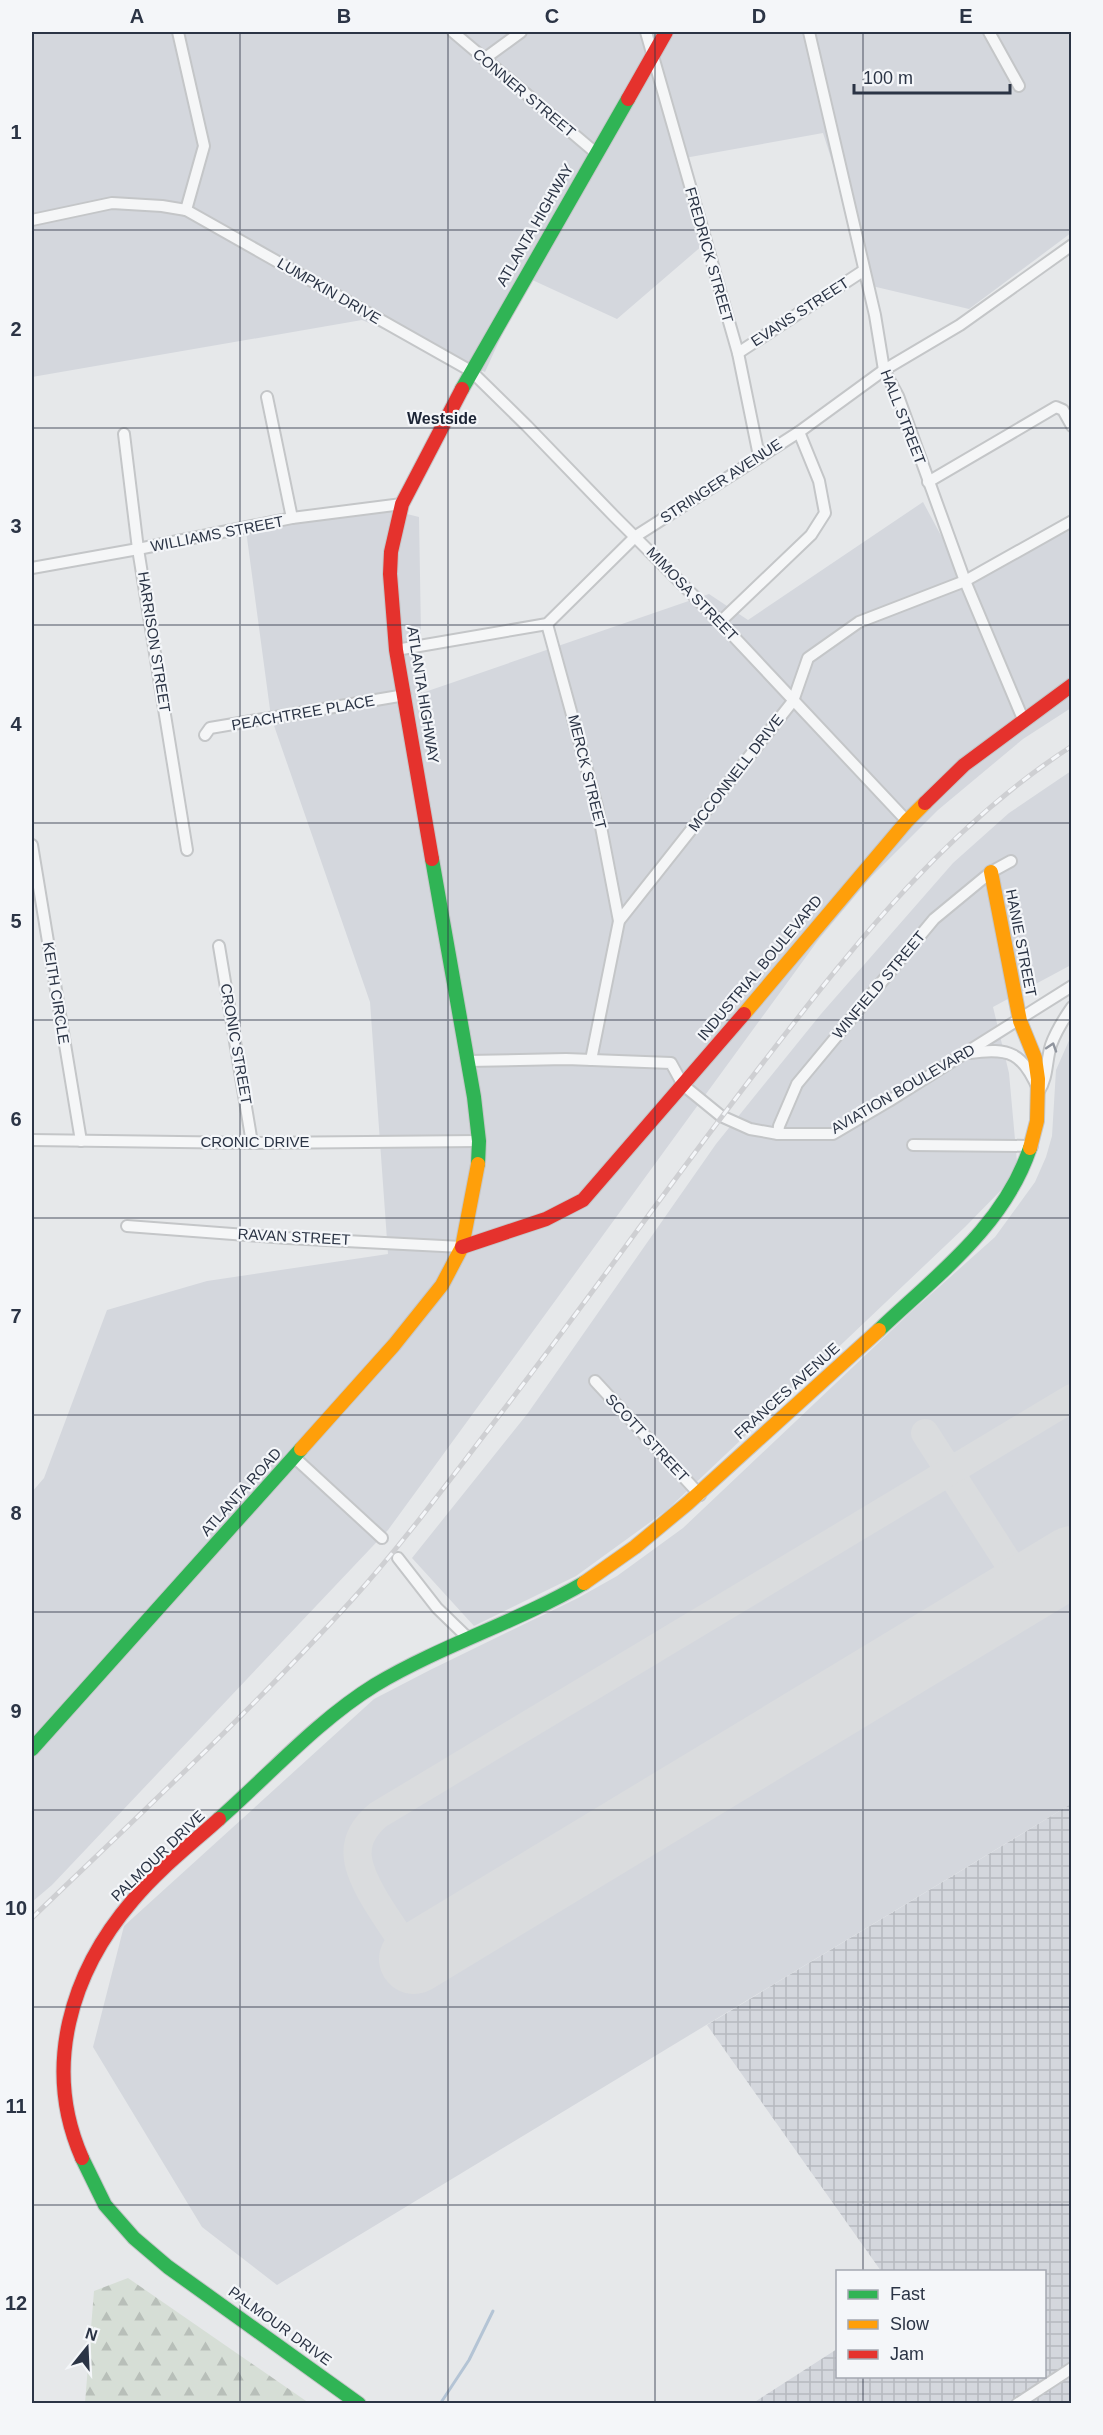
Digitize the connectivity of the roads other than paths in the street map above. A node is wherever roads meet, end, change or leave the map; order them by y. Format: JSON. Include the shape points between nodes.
{"nodes":[{"id":1,"x":178,"y":32,"type":"edge"},
{"id":2,"x":453,"y":32,"type":"edge"},
{"id":3,"x":521,"y":32,"type":"edge"},
{"id":4,"x":646,"y":32,"type":"edge"},
{"id":5,"x":666,"y":32,"type":"edge"},
{"id":6,"x":809,"y":32,"type":"edge"},
{"id":7,"x":989,"y":32,"type":"edge"},
{"id":8,"x":652,"y":57,"type":"junction"},
{"id":9,"x":484,"y":59,"type":"junction"},
{"id":10,"x":1019,"y":87,"type":"dead end"},
{"id":11,"x":596,"y":153,"type":"junction"},
{"id":12,"x":186,"y":210,"type":"junction"},
{"id":13,"x":32,"y":220,"type":"edge"},
{"id":14,"x":1071,"y":245,"type":"edge"},
{"id":15,"x":863,"y":271,"type":"junction"},
{"id":16,"x":738,"y":353,"type":"junction"},
{"id":17,"x":884,"y":370,"type":"junction"},
{"id":18,"x":471,"y":371,"type":"junction"},
{"id":19,"x":267,"y":397,"type":"dead end"},
{"id":20,"x":1071,"y":426,"type":"edge"},
{"id":21,"x":798,"y":432,"type":"junction"},
{"id":22,"x":124,"y":434,"type":"dead end"},
{"id":23,"x":759,"y":456,"type":"junction"},
{"id":24,"x":928,"y":482,"type":"junction"},
{"id":25,"x":402,"y":504,"type":"junction"},
{"id":26,"x":292,"y":518,"type":"junction"},
{"id":27,"x":1071,"y":520,"type":"edge"},
{"id":28,"x":636,"y":536,"type":"junction"},
{"id":29,"x":138,"y":549,"type":"junction"},
{"id":30,"x":32,"y":568,"type":"edge"},
{"id":31,"x":965,"y":581,"type":"junction"},
{"id":32,"x":720,"y":622,"type":"junction"},
{"id":33,"x":547,"y":624,"type":"junction"},
{"id":34,"x":396,"y":650,"type":"junction"},
{"id":35,"x":1071,"y":685,"type":"edge"},
{"id":36,"x":405,"y":695,"type":"junction"},
{"id":37,"x":793,"y":701,"type":"junction"},
{"id":38,"x":1023,"y":719,"type":"junction"},
{"id":39,"x":205,"y":735,"type":"dead end"},
{"id":40,"x":907,"y":821,"type":"junction"},
{"id":41,"x":32,"y":844,"type":"edge"},
{"id":42,"x":187,"y":850,"type":"dead end"},
{"id":43,"x":1011,"y":861,"type":"dead end"},
{"id":44,"x":991,"y":872,"type":"junction"},
{"id":45,"x":36,"y":898,"type":"edge"},
{"id":46,"x":619,"y":921,"type":"junction"},
{"id":47,"x":219,"y":946,"type":"dead end"},
{"id":48,"x":1071,"y":986,"type":"edge"},
{"id":49,"x":1071,"y":1007,"type":"edge"},
{"id":50,"x":1019,"y":1020,"type":"junction"},
{"id":51,"x":964,"y":1054,"type":"junction"},
{"id":52,"x":591,"y":1060,"type":"junction"},
{"id":53,"x":467,"y":1061,"type":"junction"},
{"id":54,"x":682,"y":1084,"type":"junction"},
{"id":55,"x":1039,"y":1091,"type":"junction"},
{"id":56,"x":778,"y":1134,"type":"junction"},
{"id":57,"x":32,"y":1140,"type":"edge"},
{"id":58,"x":81,"y":1141,"type":"junction"},
{"id":59,"x":479,"y":1141,"type":"junction"},
{"id":60,"x":252,"y":1143,"type":"junction"},
{"id":61,"x":913,"y":1145,"type":"dead end"},
{"id":62,"x":1032,"y":1146,"type":"junction"},
{"id":63,"x":127,"y":1226,"type":"dead end"},
{"id":64,"x":462,"y":1247,"type":"junction"},
{"id":65,"x":595,"y":1381,"type":"dead end"},
{"id":66,"x":294,"y":1457,"type":"junction"},
{"id":67,"x":700,"y":1495,"type":"junction"},
{"id":68,"x":382,"y":1538,"type":"dead end"},
{"id":69,"x":398,"y":1558,"type":"dead end"},
{"id":70,"x":468,"y":1638,"type":"junction"},
{"id":71,"x":32,"y":1749,"type":"edge"},
{"id":72,"x":1071,"y":2368,"type":"edge"},
{"id":73,"x":359,"y":2403,"type":"edge"},
{"id":74,"x":1017,"y":2403,"type":"edge"}],
"edges":[{"from":1,"to":12,"type":"street","via":[[204,146]]},
{"from":2,"to":9,"type":"street","name":"CONNER STREET"},
{"from":3,"to":9,"type":"street"},
{"from":4,"to":8,"type":"street","name":"FREDRICK STREET"},
{"from":5,"to":8,"type":"street","name":"ATLANTA HIGHWAY"},
{"from":6,"to":15,"type":"street","name":"HALL STREET"},
{"from":7,"to":10,"type":"street"},
{"from":8,"to":11,"type":"street","name":"ATLANTA HIGHWAY"},
{"from":8,"to":16,"type":"street","name":"FREDRICK STREET"},
{"from":9,"to":11,"type":"street","name":"CONNER STREET"},
{"from":11,"to":18,"type":"street","name":"ATLANTA HIGHWAY"},
{"from":12,"to":13,"type":"street","via":[[112,203]]},
{"from":12,"to":18,"type":"street","name":"LUMPKIN DRIVE"},
{"from":14,"to":17,"type":"street","name":"STRINGER AVENUE","via":[[960,325]]},
{"from":15,"to":16,"type":"street","name":"EVANS STREET"},
{"from":15,"to":17,"type":"street","name":"HALL STREET"},
{"from":16,"to":23,"type":"street","name":"FREDRICK STREET"},
{"from":17,"to":21,"type":"street","name":"STRINGER AVENUE"},
{"from":17,"to":24,"type":"street","name":"HALL STREET","via":[[898,396]]},
{"from":18,"to":25,"type":"street","name":"ATLANTA HIGHWAY"},
{"from":18,"to":28,"type":"street","name":"MIMOSA STREET"},
{"from":19,"to":26,"type":"street"},
{"from":20,"to":24,"type":"street","via":[[1063,410],[1056,407]]},
{"from":21,"to":23,"type":"street","name":"STRINGER AVENUE"},
{"from":21,"to":32,"type":"street","name":"STRINGER AVENUE","via":[[819,481],[825,513],[812,535]]},
{"from":22,"to":29,"type":"street","name":"HARRISON STREET"},
{"from":23,"to":28,"type":"street","name":"STRINGER AVENUE"},
{"from":24,"to":31,"type":"street","name":"HALL STREET"},
{"from":25,"to":26,"type":"street","name":"WILLIAMS STREET"},
{"from":25,"to":34,"type":"street","name":"ATLANTA HIGHWAY","via":[[390,574]]},
{"from":26,"to":29,"type":"street","name":"WILLIAMS STREET"},
{"from":27,"to":31,"type":"street","name":"MCCONNELL DRIVE"},
{"from":28,"to":32,"type":"street","name":"MIMOSA STREET"},
{"from":28,"to":33,"type":"street","name":"STRINGER AVENUE"},
{"from":29,"to":30,"type":"street","name":"WILLIAMS STREET"},
{"from":29,"to":42,"type":"street","name":"HARRISON STREET"},
{"from":31,"to":37,"type":"street","name":"MCCONNELL DRIVE","via":[[859,622],[808,658]]},
{"from":31,"to":38,"type":"street","name":"HALL STREET"},
{"from":32,"to":37,"type":"street","name":"MIMOSA STREET"},
{"from":33,"to":34,"type":"street"},
{"from":33,"to":46,"type":"street","name":"MERCK STREET","via":[[597,806]]},
{"from":34,"to":36,"type":"street","name":"ATLANTA HIGHWAY"},
{"from":35,"to":38,"type":"street","name":"INDUSTRIAL BOULEVARD"},
{"from":36,"to":39,"type":"street","name":"PEACHTREE PLACE","via":[[210,729]]},
{"from":36,"to":53,"type":"street","name":"ATLANTA HIGHWAY"},
{"from":37,"to":40,"type":"street","name":"MIMOSA STREET"},
{"from":37,"to":46,"type":"street","name":"MCCONNELL DRIVE"},
{"from":38,"to":40,"type":"street","name":"INDUSTRIAL BOULEVARD","via":[[964,765]]},
{"from":40,"to":54,"type":"street","name":"INDUSTRIAL BOULEVARD"},
{"from":41,"to":45,"type":"street","name":"KEITH CIRCLE"},
{"from":43,"to":44,"type":"street","name":"WINFIELD STREET"},
{"from":44,"to":50,"type":"street","name":"HANIE STREET"},
{"from":44,"to":56,"type":"street","name":"WINFIELD STREET","via":[[934,919],[797,1083]]},
{"from":45,"to":58,"type":"street","name":"KEITH CIRCLE"},
{"from":46,"to":52,"type":"street","name":"MCCONNELL DRIVE"},
{"from":47,"to":60,"type":"street","name":"CRONIC STREET"},
{"from":48,"to":50,"type":"street","name":"AVIATION BOULEVARD"},
{"from":55,"to":49,"type":"street","name":"FRANCES AVENUE","one_way":true,"via":[[1045,1081],[1051,1046]]},
{"from":50,"to":51,"type":"street","name":"AVIATION BOULEVARD"},
{"from":50,"to":55,"type":"street","name":"FRANCES AVENUE","via":[[1035,1058]]},
{"from":51,"to":55,"type":"street","via":[[1000,1050],[1015,1055],[1025,1063]]},
{"from":51,"to":56,"type":"street","name":"AVIATION BOULEVARD","via":[[833,1134]]},
{"from":52,"to":53,"type":"street"},
{"from":52,"to":54,"type":"street","via":[[671,1063]]},
{"from":53,"to":59,"type":"street","name":"ATLANTA HIGHWAY"},
{"from":54,"to":56,"type":"street","name":"AVIATION BOULEVARD","via":[[722,1116],[750,1129]]},
{"from":54,"to":64,"type":"street","name":"INDUSTRIAL BOULEVARD","via":[[583,1200],[546,1219]]},
{"from":55,"to":62,"type":"street","name":"FRANCES AVENUE"},
{"from":57,"to":58,"type":"street","name":"CRONIC DRIVE"},
{"from":58,"to":60,"type":"street","name":"CRONIC DRIVE"},
{"from":59,"to":60,"type":"street","name":"CRONIC DRIVE"},
{"from":59,"to":64,"type":"street","name":"ATLANTA HIGHWAY","via":[[478,1174]]},
{"from":61,"to":62,"type":"street"},
{"from":62,"to":67,"type":"street","name":"FRANCES AVENUE","via":[[1007,1200],[987,1227]]},
{"from":63,"to":64,"type":"street","name":"RAVAN STREET"},
{"from":64,"to":66,"type":"street","name":"ATLANTA ROAD","via":[[442,1285],[394,1345]]},
{"from":65,"to":67,"type":"street","name":"SCOTT STREET"},
{"from":66,"to":68,"type":"street"},
{"from":66,"to":71,"type":"street","name":"ATLANTA ROAD"},
{"from":67,"to":70,"type":"street","name":"FRANCES AVENUE","via":[[597,1575],[534,1610]]},
{"from":69,"to":70,"type":"street","via":[[437,1608]]},
{"from":70,"to":73,"type":"street","name":"PALMOUR DRIVE","via":[[393,1675],[353,1700],[314,1731],[134,1898],[109,1930],[76,1992],[62,2063],[65,2107],[78,2150],[110,2214],[159,2261]]},
{"from":72,"to":74,"type":"street"}]}
